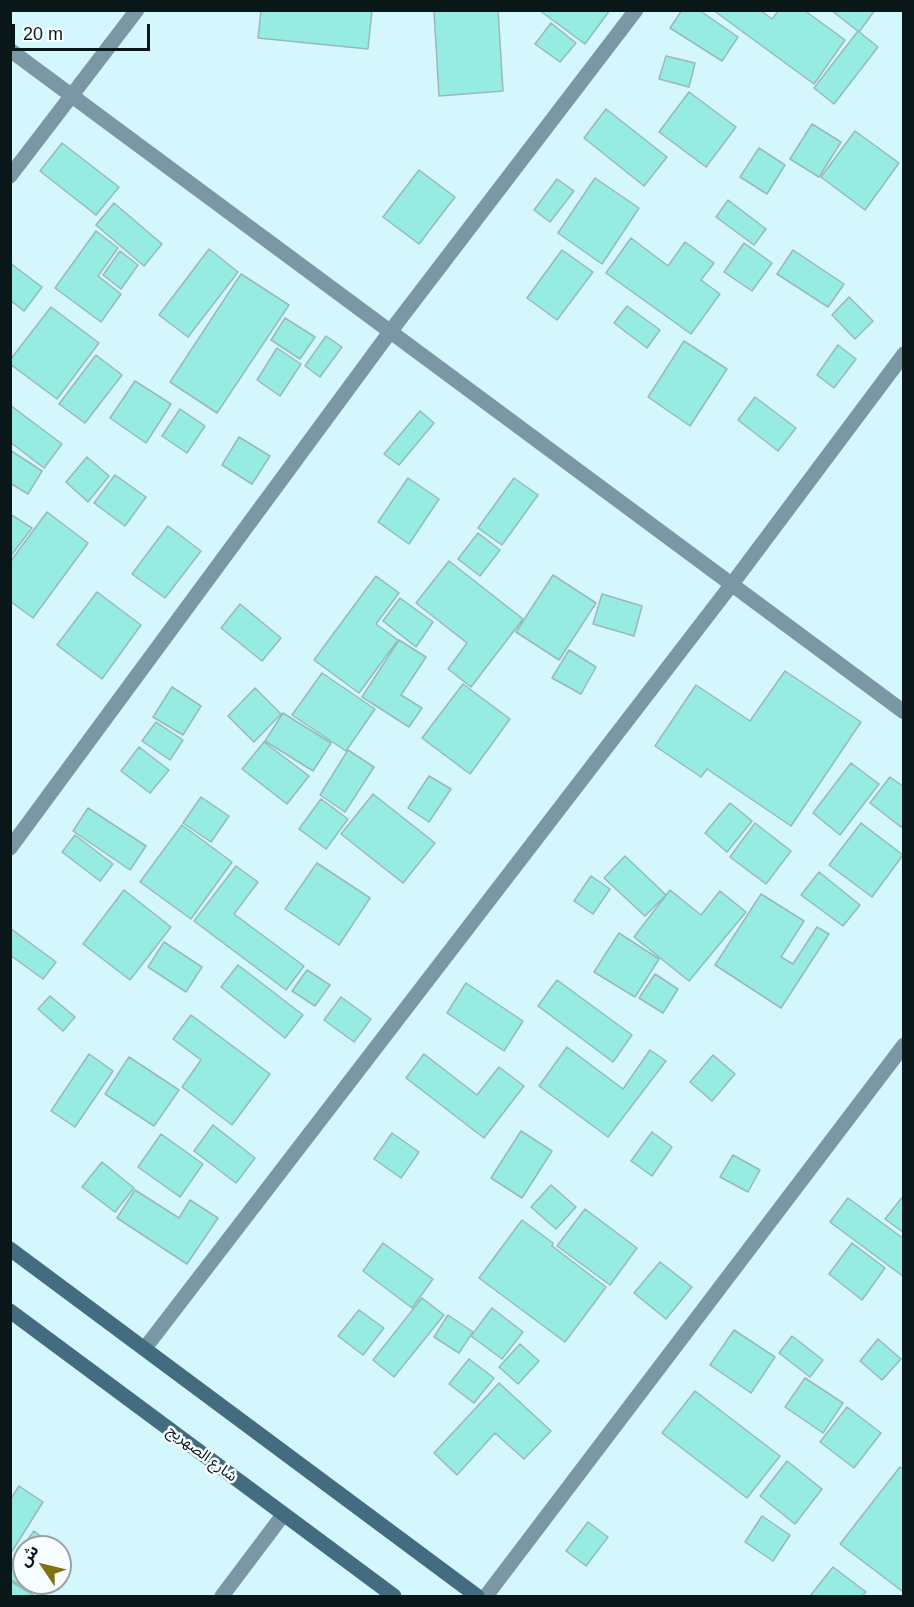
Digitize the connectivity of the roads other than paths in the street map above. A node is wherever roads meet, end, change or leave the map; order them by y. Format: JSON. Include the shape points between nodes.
{"nodes":[{"id":1,"x":137,"y":10,"type":"edge"},
{"id":2,"x":636,"y":10,"type":"edge"},
{"id":3,"x":10,"y":50,"type":"edge"},
{"id":4,"x":71,"y":96,"type":"junction"},
{"id":5,"x":10,"y":176,"type":"edge"},
{"id":6,"x":390,"y":332,"type":"junction"},
{"id":7,"x":903,"y":354,"type":"edge"},
{"id":8,"x":732,"y":584,"type":"junction"},
{"id":9,"x":903,"y":712,"type":"edge"},
{"id":10,"x":10,"y":848,"type":"edge"},
{"id":11,"x":903,"y":1045,"type":"edge"},
{"id":12,"x":10,"y":1249,"type":"edge"},
{"id":13,"x":10,"y":1311,"type":"edge"},
{"id":14,"x":145,"y":1348,"type":"junction"},
{"id":15,"x":283,"y":1515,"type":"junction"},
{"id":16,"x":222,"y":1596,"type":"edge"},
{"id":17,"x":394,"y":1596,"type":"edge"},
{"id":18,"x":477,"y":1596,"type":"edge"},
{"id":19,"x":486,"y":1596,"type":"edge"}],
"edges":[{"from":1,"to":4,"type":"street"},
{"from":2,"to":6,"type":"street"},
{"from":3,"to":4,"type":"street"},
{"from":4,"to":5,"type":"street"},
{"from":4,"to":6,"type":"street"},
{"from":6,"to":8,"type":"street"},
{"from":6,"to":10,"type":"street"},
{"from":7,"to":8,"type":"street"},
{"from":8,"to":9,"type":"street"},
{"from":8,"to":14,"type":"street"},
{"from":11,"to":19,"type":"street"},
{"from":12,"to":14,"type":"main road"},
{"from":13,"to":15,"type":"main road","name":"شارع الصهريج"},
{"from":14,"to":18,"type":"main road"},
{"from":15,"to":16,"type":"street"},
{"from":15,"to":17,"type":"main road","name":"شارع الصهريج"}]}
